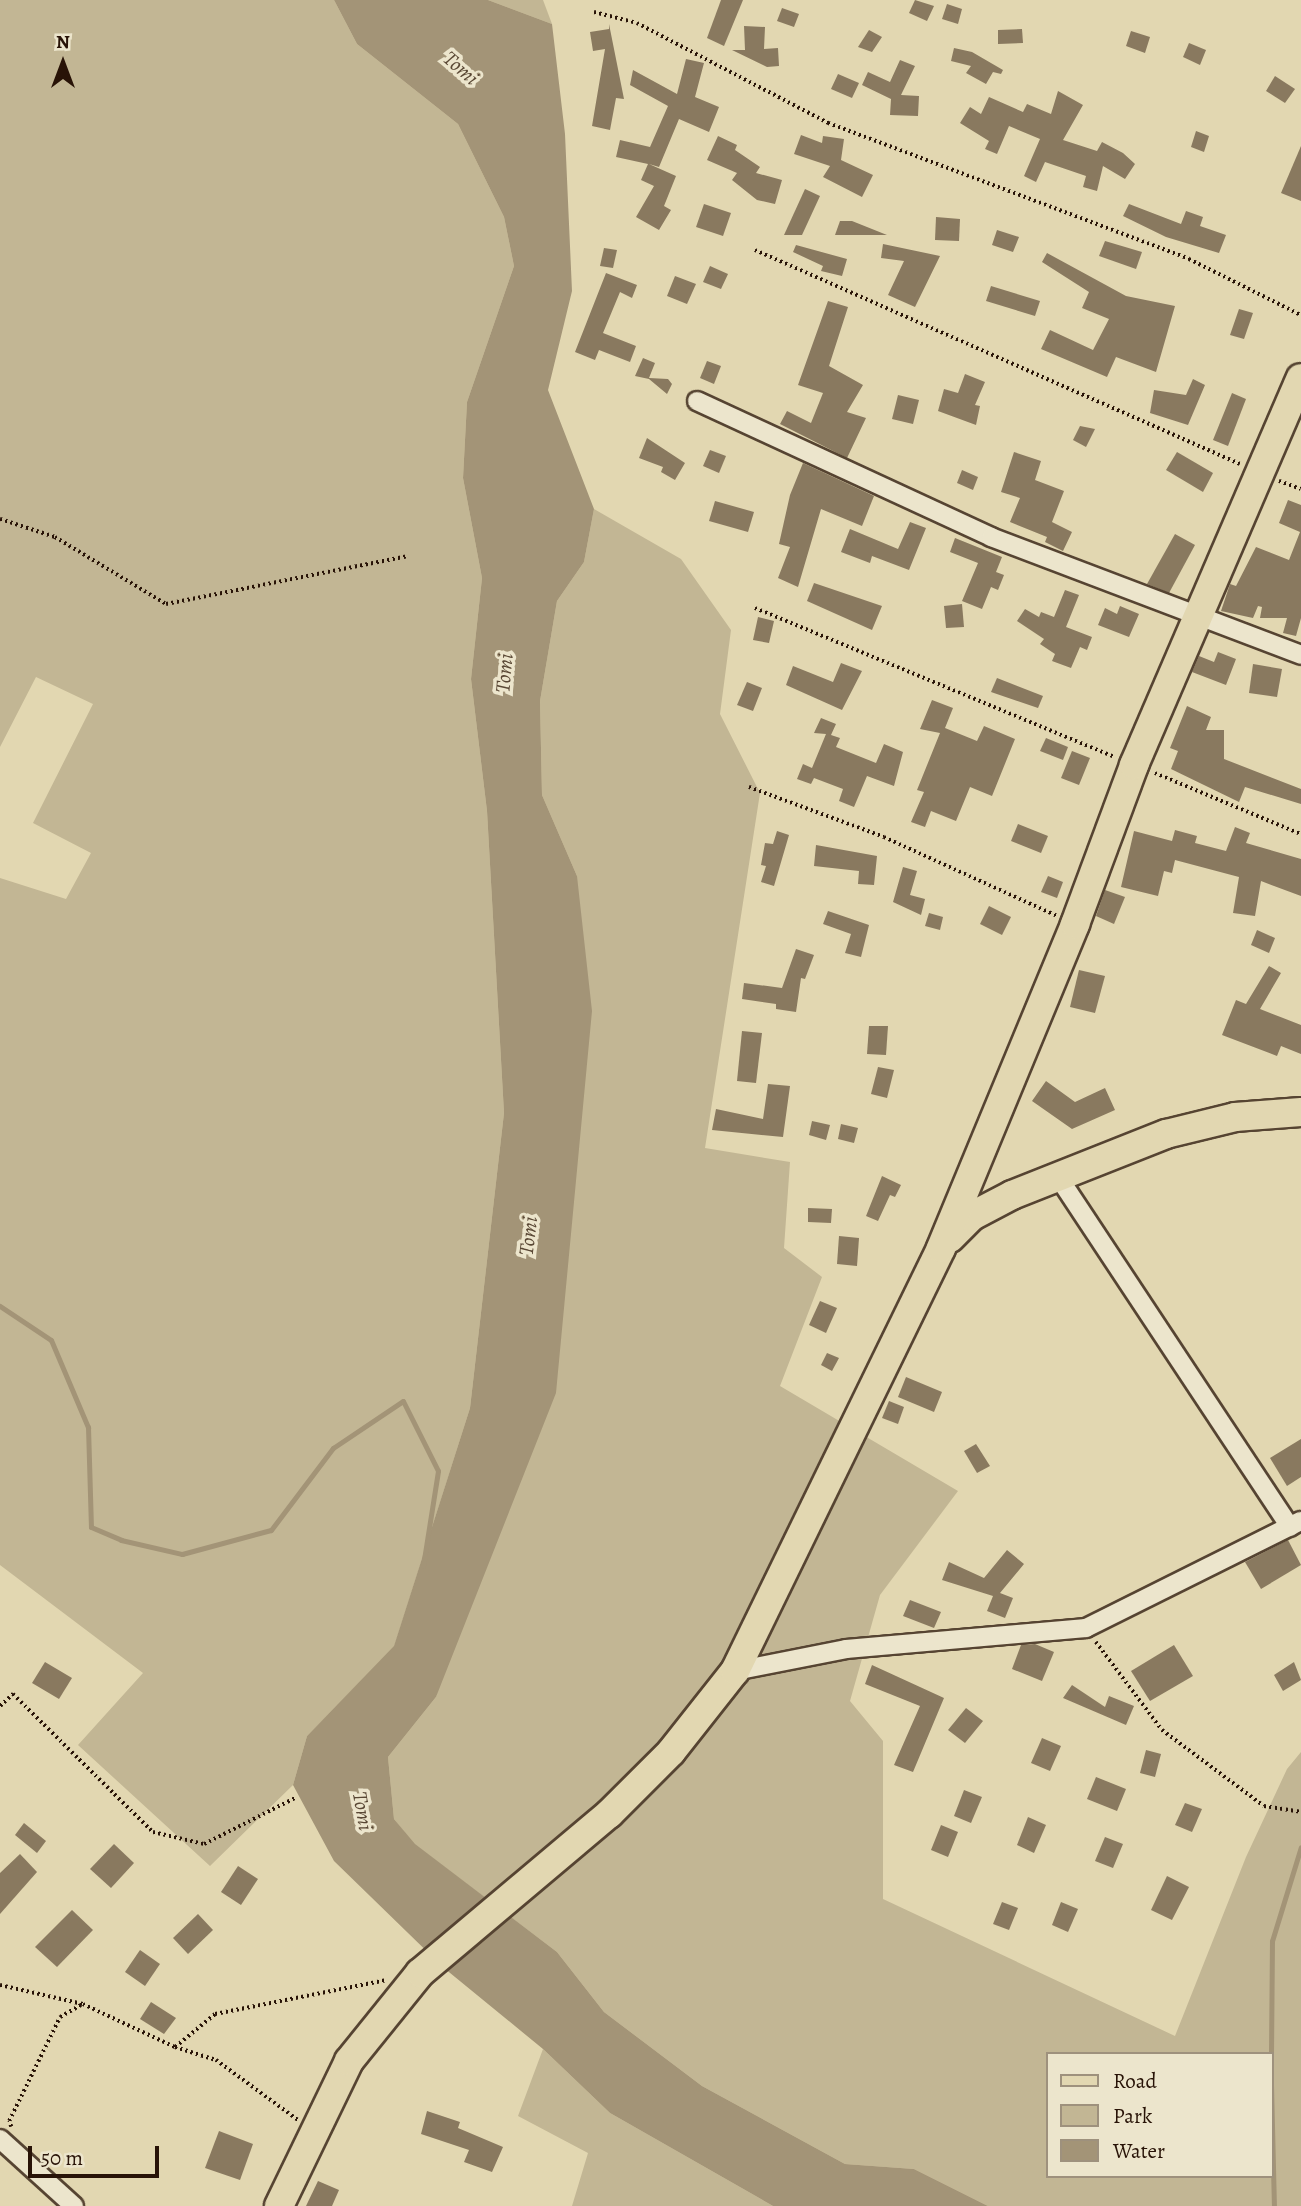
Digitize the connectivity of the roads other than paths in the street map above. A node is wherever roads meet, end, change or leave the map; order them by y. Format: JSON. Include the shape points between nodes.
{"nodes":[{"id":1,"x":1301,"y":378,"type":"edge"},
{"id":2,"x":697,"y":401,"type":"dead end"},
{"id":3,"x":1199,"y":619,"type":"junction"},
{"id":4,"x":1301,"y":655,"type":"edge"},
{"id":5,"x":1301,"y":1112,"type":"edge"},
{"id":6,"x":1057,"y":1175,"type":"junction"},
{"id":7,"x":941,"y":1248,"type":"junction"},
{"id":8,"x":1296,"y":1524,"type":"edge"},
{"id":9,"x":735,"y":1671,"type":"junction"},
{"id":10,"x":0,"y":2139,"type":"edge"},
{"id":11,"x":74,"y":2206,"type":"edge"},
{"id":12,"x":279,"y":2206,"type":"edge"}],
"edges":[{"from":1,"to":3,"type":"main road"},
{"from":2,"to":3,"type":"street","via":[[991,537]]},
{"from":3,"to":4,"type":"street"},
{"from":3,"to":7,"type":"main road","via":[[1134,765],[1075,924]]},
{"from":5,"to":6,"type":"main road","via":[[1235,1116],[1166,1134]]},
{"from":6,"to":7,"type":"main road","via":[[972,1216]]},
{"from":6,"to":8,"type":"street"},
{"from":7,"to":9,"type":"main road"},
{"from":8,"to":9,"type":"street","via":[[1086,1628],[846,1649]]},
{"from":9,"to":12,"type":"main road","via":[[671,1752],[609,1814],[427,1966],[349,2061]]},
{"from":10,"to":11,"type":"street"}]}
